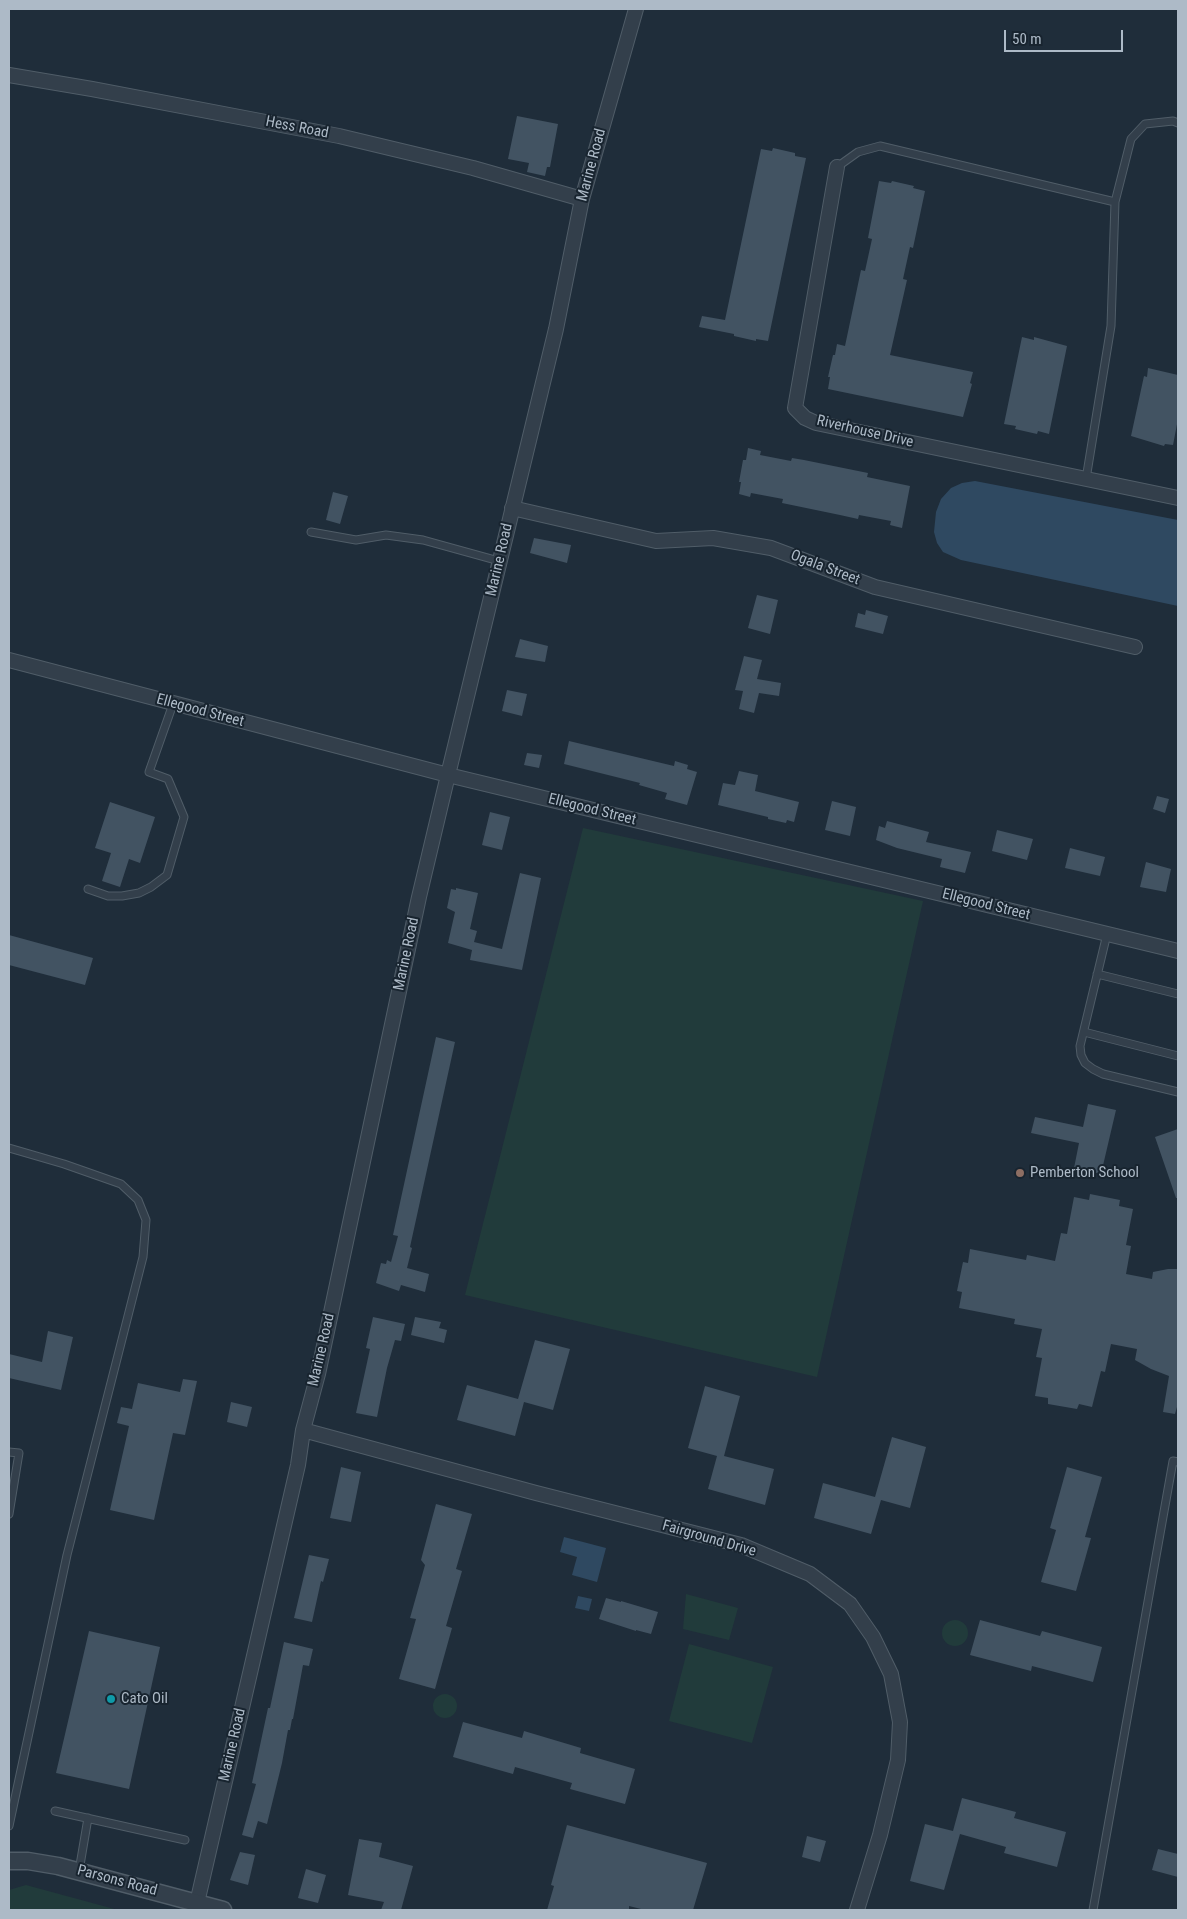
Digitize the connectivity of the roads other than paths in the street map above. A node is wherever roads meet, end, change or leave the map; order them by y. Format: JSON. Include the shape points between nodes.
{"nodes":[{"id":1,"x":636,"y":9,"type":"edge"},
{"id":2,"x":9,"y":75,"type":"edge"},
{"id":3,"x":1178,"y":122,"type":"edge"},
{"id":4,"x":837,"y":167,"type":"joint"},
{"id":5,"x":582,"y":199,"type":"junction"},
{"id":6,"x":1115,"y":202,"type":"junction"},
{"id":7,"x":1086,"y":479,"type":"junction"},
{"id":8,"x":1178,"y":498,"type":"edge"},
{"id":9,"x":512,"y":508,"type":"junction"},
{"id":10,"x":311,"y":532,"type":"dead end"},
{"id":11,"x":499,"y":561,"type":"junction"},
{"id":12,"x":1135,"y":648,"type":"dead end"},
{"id":13,"x":9,"y":660,"type":"edge"},
{"id":14,"x":173,"y":704,"type":"junction"},
{"id":15,"x":448,"y":775,"type":"junction"},
{"id":16,"x":88,"y":889,"type":"dead end"},
{"id":17,"x":1107,"y":934,"type":"junction"},
{"id":18,"x":1178,"y":951,"type":"edge"},
{"id":19,"x":1097,"y":974,"type":"junction"},
{"id":20,"x":1178,"y":994,"type":"edge"},
{"id":21,"x":1084,"y":1032,"type":"junction"},
{"id":22,"x":1178,"y":1056,"type":"edge"},
{"id":23,"x":1178,"y":1092,"type":"edge"},
{"id":24,"x":9,"y":1148,"type":"edge"},
{"id":25,"x":303,"y":1430,"type":"junction"},
{"id":26,"x":9,"y":1452,"type":"edge"},
{"id":27,"x":1178,"y":1462,"type":"edge"},
{"id":28,"x":9,"y":1514,"type":"edge"},
{"id":29,"x":55,"y":1810,"type":"dead end"},
{"id":30,"x":88,"y":1818,"type":"junction"},
{"id":31,"x":9,"y":1826,"type":"edge"},
{"id":32,"x":185,"y":1840,"type":"dead end"},
{"id":33,"x":9,"y":1861,"type":"edge"},
{"id":34,"x":79,"y":1871,"type":"junction"},
{"id":35,"x":197,"y":1904,"type":"junction"},
{"id":36,"x":223,"y":1910,"type":"edge"},
{"id":37,"x":857,"y":1910,"type":"edge"},
{"id":38,"x":1093,"y":1910,"type":"edge"}],
"edges":[{"from":1,"to":5,"type":"street","name":"Marine Road"},
{"from":2,"to":5,"type":"street","name":"Hess Road","via":[[338,136],[473,168]]},
{"from":3,"to":6,"type":"lane","via":[[1145,124],[1131,139]]},
{"from":4,"to":6,"type":"lane","via":[[858,152],[880,146]]},
{"from":4,"to":7,"type":"street","name":"Riverhouse Drive","via":[[795,408],[816,423]]},
{"from":5,"to":9,"type":"street","name":"Marine Road","via":[[556,329]]},
{"from":6,"to":7,"type":"lane","via":[[1111,326]]},
{"from":7,"to":8,"type":"street","name":"Riverhouse Drive"},
{"from":9,"to":11,"type":"street","name":"Marine Road"},
{"from":9,"to":12,"type":"street","name":"Ogala Street","via":[[656,541],[713,538],[771,548],[875,587]]},
{"from":10,"to":11,"type":"lane","via":[[356,540],[386,534],[423,540]]},
{"from":11,"to":15,"type":"street","name":"Marine Road"},
{"from":13,"to":14,"type":"street","name":"Ellegood Street"},
{"from":14,"to":15,"type":"street","name":"Ellegood Street"},
{"from":14,"to":16,"type":"lane","via":[[149,772],[168,779],[184,817],[167,875],[145,890],[122,896],[108,896]]},
{"from":15,"to":17,"type":"street","name":"Ellegood Street"},
{"from":15,"to":25,"type":"street","name":"Marine Road","via":[[320,1365]]},
{"from":17,"to":18,"type":"street","name":"Ellegood Street"},
{"from":17,"to":19,"type":"lane"},
{"from":19,"to":20,"type":"lane"},
{"from":19,"to":21,"type":"lane"},
{"from":21,"to":22,"type":"lane"},
{"from":21,"to":23,"type":"lane","via":[[1080,1046],[1082,1055],[1093,1069]]},
{"from":24,"to":31,"type":"lane","via":[[121,1184],[138,1200],[146,1220],[144,1257],[67,1555]]},
{"from":25,"to":35,"type":"street","name":"Marine Road","via":[[298,1465]]},
{"from":25,"to":37,"type":"street","name":"Fairground Drive","via":[[741,1545],[810,1574],[850,1604],[891,1674],[900,1722],[898,1760]]},
{"from":26,"to":28,"type":"lane","via":[[19,1453]]},
{"from":27,"to":38,"type":"lane","via":[[1174,1461]]},
{"from":29,"to":30,"type":"lane"},
{"from":30,"to":32,"type":"lane"},
{"from":30,"to":34,"type":"lane"},
{"from":33,"to":34,"type":"street","name":"Parsons Road","via":[[28,1861]]},
{"from":34,"to":35,"type":"street","name":"Parsons Road"},
{"from":35,"to":36,"type":"street","name":"Parsons Road"}]}
